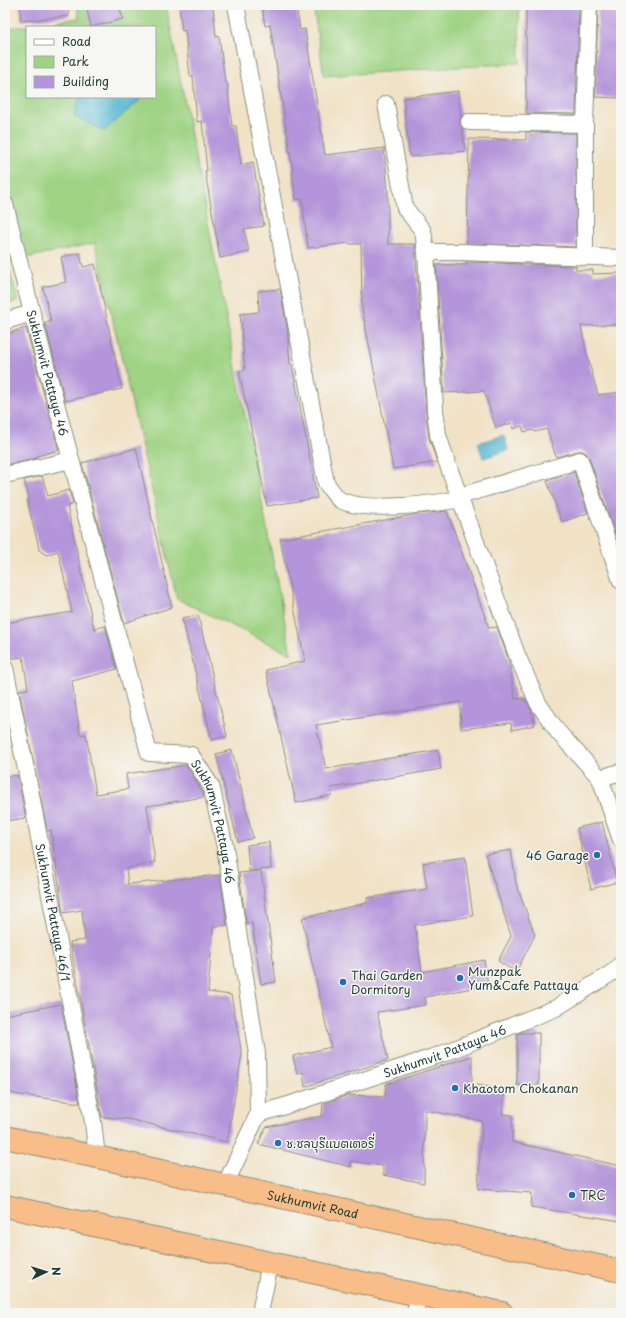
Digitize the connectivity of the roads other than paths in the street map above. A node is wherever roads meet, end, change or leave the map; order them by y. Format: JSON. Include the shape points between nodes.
{"nodes":[{"id":1,"x":236,"y":5,"type":"edge"},
{"id":2,"x":589,"y":5,"type":"edge"},
{"id":3,"x":386,"y":104,"type":"dead end"},
{"id":4,"x":469,"y":122,"type":"dead end"},
{"id":5,"x":585,"y":124,"type":"junction"},
{"id":6,"x":5,"y":204,"type":"edge"},
{"id":7,"x":426,"y":252,"type":"junction"},
{"id":8,"x":585,"y":257,"type":"junction"},
{"id":9,"x":621,"y":258,"type":"edge"},
{"id":10,"x":32,"y":313,"type":"junction"},
{"id":11,"x":5,"y":321,"type":"edge"},
{"id":12,"x":71,"y":460,"type":"junction"},
{"id":13,"x":5,"y":475,"type":"edge"},
{"id":14,"x":460,"y":497,"type":"junction"},
{"id":15,"x":621,"y":581,"type":"edge"},
{"id":16,"x":5,"y":668,"type":"edge"},
{"id":17,"x":621,"y":772,"type":"edge"},
{"id":18,"x":600,"y":778,"type":"junction"},
{"id":19,"x":621,"y":840,"type":"edge"},
{"id":20,"x":621,"y":964,"type":"edge"},
{"id":21,"x":258,"y":1114,"type":"junction"},
{"id":22,"x":5,"y":1137,"type":"edge"},
{"id":23,"x":97,"y":1157,"type":"junction"},
{"id":24,"x":225,"y":1185,"type":"junction"},
{"id":25,"x":5,"y":1206,"type":"edge"},
{"id":26,"x":270,"y":1263,"type":"junction"},
{"id":27,"x":621,"y":1271,"type":"edge"},
{"id":28,"x":417,"y":1304,"type":"edge"},
{"id":29,"x":260,"y":1313,"type":"edge"},
{"id":30,"x":502,"y":1313,"type":"edge"}],
"edges":[{"from":1,"to":14,"type":"street","via":[[326,484],[339,499],[360,506],[428,504]]},
{"from":2,"to":5,"type":"street"},
{"from":3,"to":7,"type":"street","via":[[406,208],[422,227]]},
{"from":4,"to":5,"type":"street"},
{"from":5,"to":8,"type":"street"},
{"from":6,"to":10,"type":"street"},
{"from":7,"to":8,"type":"street"},
{"from":7,"to":14,"type":"street","via":[[438,435]]},
{"from":8,"to":9,"type":"street"},
{"from":10,"to":11,"type":"street","name":"Sukhumvit Pattaya 46"},
{"from":10,"to":12,"type":"street","name":"Sukhumvit Pattaya 46"},
{"from":12,"to":13,"type":"street"},
{"from":12,"to":21,"type":"street","name":"Sukhumvit Pattaya 46","via":[[149,753],[191,755],[211,786],[225,847],[257,1054]]},
{"from":14,"to":15,"type":"street","via":[[580,460]]},
{"from":14,"to":18,"type":"street","via":[[517,655],[538,703],[558,732]]},
{"from":16,"to":23,"type":"street","name":"Sukhumvit Pattaya 46/1","via":[[29,781],[93,1122]]},
{"from":17,"to":18,"type":"street"},
{"from":18,"to":19,"type":"street"},
{"from":20,"to":21,"type":"street","name":"Sukhumvit Pattaya 46","via":[[613,972],[556,1008],[442,1054]]},
{"from":21,"to":24,"type":"street","name":"Sukhumvit Pattaya 46"},
{"from":22,"to":23,"type":"highway","name":"Sukhumvit Road"},
{"from":23,"to":24,"type":"highway","name":"Sukhumvit Road"},
{"from":24,"to":27,"type":"highway","name":"Sukhumvit Road"},
{"from":25,"to":26,"type":"highway"},
{"from":26,"to":28,"type":"highway"},
{"from":26,"to":29,"type":"street"},
{"from":28,"to":30,"type":"highway"}]}
